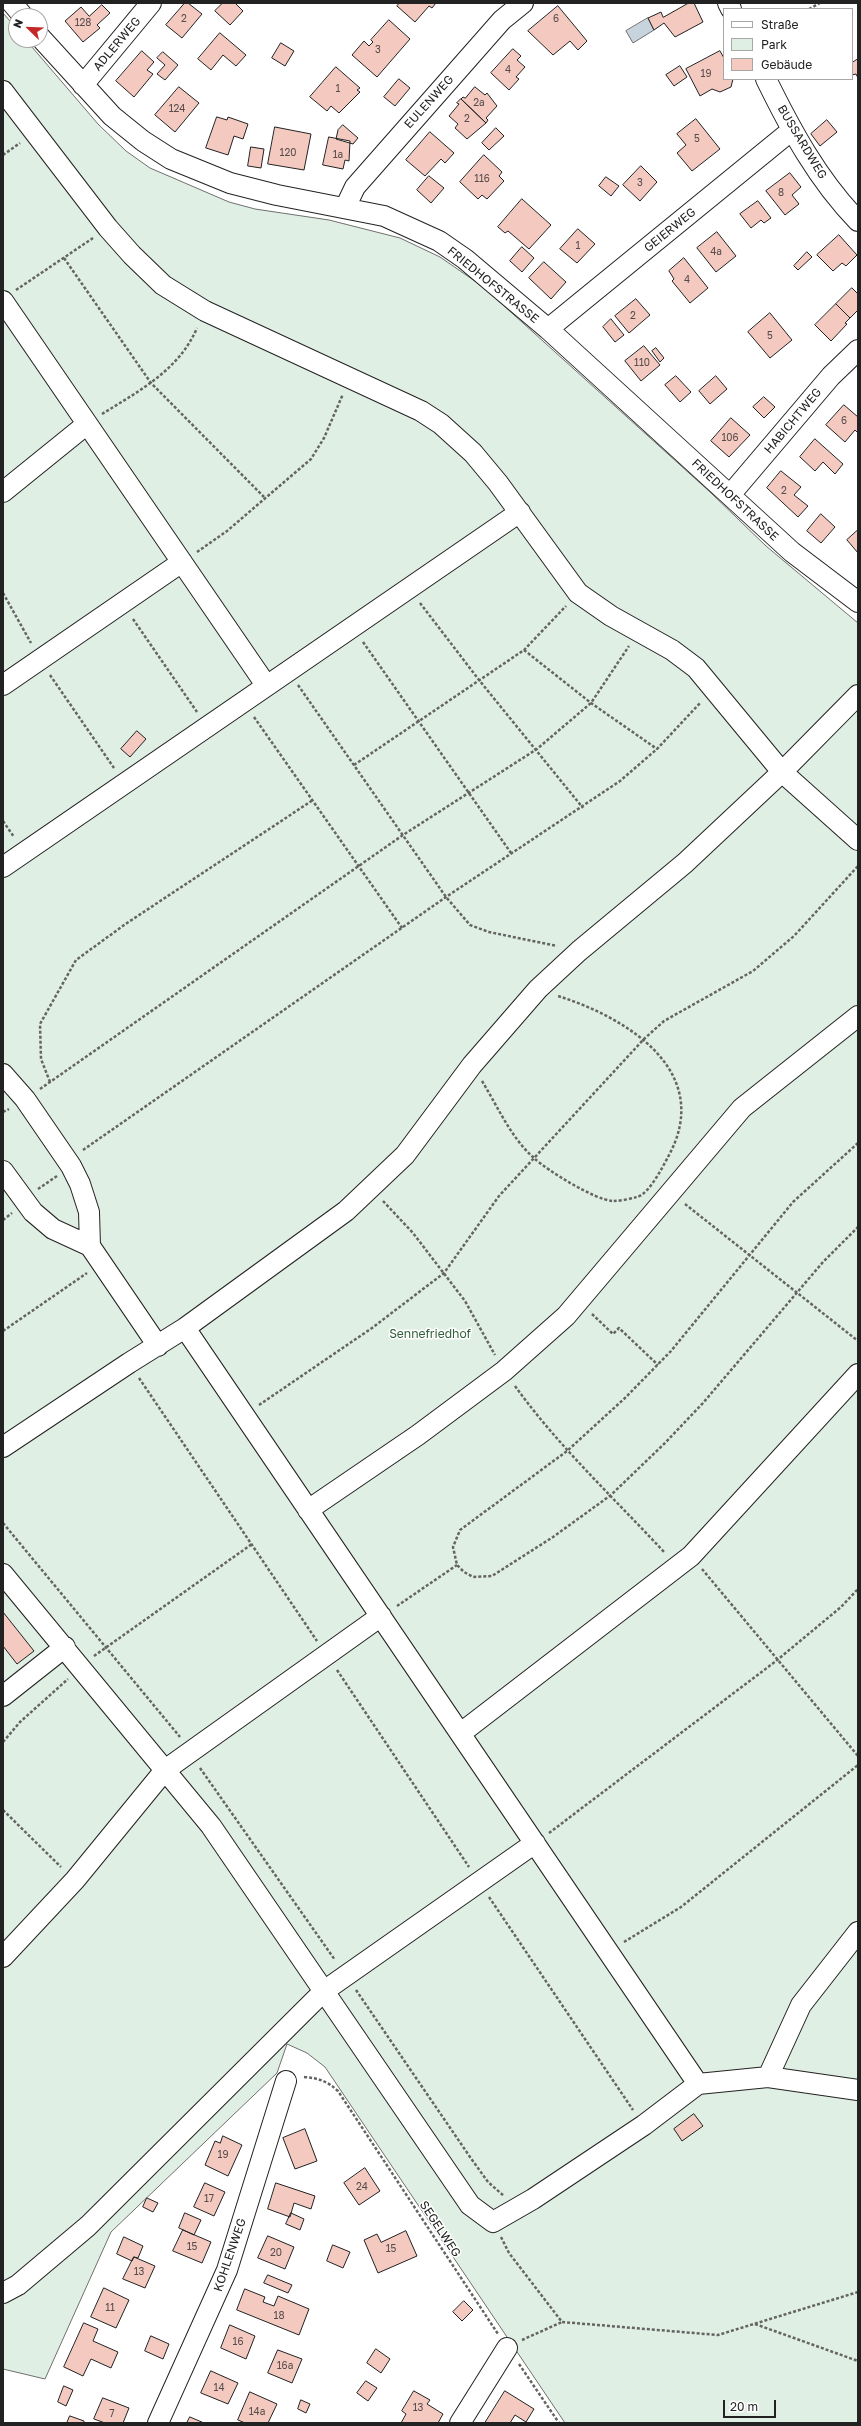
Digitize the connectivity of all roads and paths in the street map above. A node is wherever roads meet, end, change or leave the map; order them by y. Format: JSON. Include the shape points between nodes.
{"nodes":[{"id":1,"x":151,"y":3,"type":"edge"},
{"id":2,"x":523,"y":3,"type":"edge"},
{"id":3,"x":820,"y":3,"type":"edge"},
{"id":4,"x":811,"y":8,"type":"edge"},
{"id":5,"x":48,"y":46,"type":"edge"},
{"id":6,"x":767,"y":80,"type":"edge"},
{"id":7,"x":83,"y":85,"type":"junction"},
{"id":8,"x":3,"y":91,"type":"edge"},
{"id":9,"x":792,"y":130,"type":"junction"},
{"id":10,"x":345,"y":208,"type":"junction"},
{"id":11,"x":858,"y":221,"type":"edge"},
{"id":12,"x":108,"y":228,"type":"junction"},
{"id":13,"x":64,"y":258,"type":"junction"},
{"id":14,"x":7,"y":297,"type":"edge"},
{"id":15,"x":205,"y":311,"type":"junction"},
{"id":16,"x":548,"y":329,"type":"junction"},
{"id":17,"x":858,"y":350,"type":"edge"},
{"id":18,"x":350,"y":378,"type":"junction"},
{"id":19,"x":151,"y":383,"type":"junction"},
{"id":20,"x":87,"y":424,"type":"junction"},
{"id":21,"x":3,"y":492,"type":"edge"},
{"id":22,"x":730,"y":495,"type":"junction"},
{"id":23,"x":264,"y":497,"type":"junction"},
{"id":24,"x":520,"y":512,"type":"junction"},
{"id":25,"x":182,"y":562,"type":"junction"},
{"id":26,"x":408,"y":588,"type":"junction"},
{"id":27,"x":578,"y":592,"type":"junction"},
{"id":28,"x":3,"y":593,"type":"edge"},
{"id":29,"x":858,"y":602,"type":"edge"},
{"id":30,"x":122,"y":603,"type":"junction"},
{"id":31,"x":352,"y":627,"type":"junction"},
{"id":32,"x":639,"y":631,"type":"junction"},
{"id":33,"x":524,"y":650,"type":"junction"},
{"id":34,"x":40,"y":660,"type":"junction"},
{"id":35,"x":288,"y":671,"type":"junction"},
{"id":36,"x":479,"y":680,"type":"junction"},
{"id":37,"x":3,"y":685,"type":"edge"},
{"id":38,"x":266,"y":685,"type":"junction"},
{"id":39,"x":713,"y":689,"type":"junction"},
{"id":40,"x":858,"y":695,"type":"edge"},
{"id":41,"x":243,"y":701,"type":"junction"},
{"id":42,"x":591,"y":703,"type":"junction"},
{"id":43,"x":418,"y":721,"type":"junction"},
{"id":44,"x":207,"y":726,"type":"junction"},
{"id":45,"x":537,"y":749,"type":"junction"},
{"id":46,"x":657,"y":749,"type":"junction"},
{"id":47,"x":354,"y":765,"type":"junction"},
{"id":48,"x":782,"y":772,"type":"junction"},
{"id":49,"x":125,"y":783,"type":"junction"},
{"id":50,"x":468,"y":792,"type":"junction"},
{"id":51,"x":312,"y":800,"type":"junction"},
{"id":52,"x":583,"y":808,"type":"junction"},
{"id":53,"x":403,"y":835,"type":"junction"},
{"id":54,"x":858,"y":840,"type":"edge"},
{"id":55,"x":511,"y":853,"type":"junction"},
{"id":56,"x":858,"y":866,"type":"edge"},
{"id":57,"x":3,"y":867,"type":"edge"},
{"id":58,"x":359,"y":867,"type":"junction"},
{"id":59,"x":446,"y":897,"type":"junction"},
{"id":60,"x":402,"y":928,"type":"junction"},
{"id":61,"x":579,"y":951,"type":"junction"},
{"id":62,"x":538,"y":989,"type":"junction"},
{"id":63,"x":858,"y":1016,"type":"edge"},
{"id":64,"x":644,"y":1039,"type":"junction"},
{"id":65,"x":472,"y":1065,"type":"junction"},
{"id":66,"x":3,"y":1074,"type":"edge"},
{"id":67,"x":50,"y":1082,"type":"junction"},
{"id":68,"x":24,"y":1099,"type":"junction"},
{"id":69,"x":3,"y":1112,"type":"edge"},
{"id":70,"x":858,"y":1143,"type":"edge"},
{"id":71,"x":534,"y":1159,"type":"junction"},
{"id":72,"x":70,"y":1164,"type":"junction"},
{"id":73,"x":3,"y":1171,"type":"edge"},
{"id":74,"x":655,"y":1180,"type":"junction"},
{"id":75,"x":370,"y":1188,"type":"junction"},
{"id":76,"x":671,"y":1193,"type":"junction"},
{"id":77,"x":22,"y":1200,"type":"junction"},
{"id":78,"x":858,"y":1227,"type":"edge"},
{"id":79,"x":90,"y":1246,"type":"junction"},
{"id":80,"x":750,"y":1256,"type":"junction"},
{"id":81,"x":101,"y":1264,"type":"junction"},
{"id":82,"x":444,"y":1273,"type":"junction"},
{"id":83,"x":798,"y":1293,"type":"junction"},
{"id":84,"x":579,"y":1301,"type":"junction"},
{"id":85,"x":186,"y":1328,"type":"junction"},
{"id":86,"x":3,"y":1331,"type":"edge"},
{"id":87,"x":858,"y":1341,"type":"edge"},
{"id":88,"x":158,"y":1346,"type":"junction"},
{"id":89,"x":128,"y":1363,"type":"junction"},
{"id":90,"x":658,"y":1365,"type":"junction"},
{"id":91,"x":504,"y":1371,"type":"junction"},
{"id":92,"x":858,"y":1374,"type":"edge"},
{"id":93,"x":244,"y":1415,"type":"junction"},
{"id":94,"x":3,"y":1447,"type":"edge"},
{"id":95,"x":567,"y":1451,"type":"junction"},
{"id":96,"x":611,"y":1495,"type":"junction"},
{"id":97,"x":308,"y":1510,"type":"junction"},
{"id":98,"x":3,"y":1524,"type":"edge"},
{"id":99,"x":252,"y":1544,"type":"junction"},
{"id":100,"x":684,"y":1561,"type":"junction"},
{"id":101,"x":457,"y":1565,"type":"junction"},
{"id":102,"x":4,"y":1579,"type":"edge"},
{"id":103,"x":858,"y":1589,"type":"edge"},
{"id":104,"x":381,"y":1616,"type":"junction"},
{"id":105,"x":106,"y":1646,"type":"junction"},
{"id":106,"x":64,"y":1647,"type":"junction"},
{"id":107,"x":327,"y":1655,"type":"junction"},
{"id":108,"x":776,"y":1661,"type":"junction"},
{"id":109,"x":81,"y":1667,"type":"junction"},
{"id":110,"x":3,"y":1696,"type":"edge"},
{"id":111,"x":461,"y":1733,"type":"junction"},
{"id":112,"x":3,"y":1742,"type":"edge"},
{"id":113,"x":190,"y":1752,"type":"junction"},
{"id":114,"x":858,"y":1756,"type":"edge"},
{"id":115,"x":858,"y":1765,"type":"edge"},
{"id":116,"x":165,"y":1770,"type":"junction"},
{"id":117,"x":3,"y":1810,"type":"edge"},
{"id":118,"x":535,"y":1844,"type":"junction"},
{"id":119,"x":75,"y":1880,"type":"junction"},
{"id":120,"x":479,"y":1882,"type":"junction"},
{"id":121,"x":858,"y":1932,"type":"edge"},
{"id":122,"x":608,"y":1952,"type":"junction"},
{"id":123,"x":3,"y":1957,"type":"edge"},
{"id":124,"x":346,"y":1975,"type":"junction"},
{"id":125,"x":324,"y":1991,"type":"junction"},
{"id":126,"x":768,"y":2077,"type":"junction"},
{"id":127,"x":286,"y":2081,"type":"joint"},
{"id":128,"x":698,"y":2084,"type":"junction"},
{"id":129,"x":858,"y":2090,"type":"edge"},
{"id":130,"x":644,"y":2125,"type":"junction"},
{"id":131,"x":517,"y":2208,"type":"junction"},
{"id":132,"x":493,"y":2222,"type":"junction"},
{"id":133,"x":858,"y":2292,"type":"edge"},
{"id":134,"x":3,"y":2293,"type":"edge"},
{"id":135,"x":562,"y":2322,"type":"junction"},
{"id":136,"x":754,"y":2324,"type":"junction"},
{"id":137,"x":507,"y":2348,"type":"junction"},
{"id":138,"x":858,"y":2361,"type":"edge"},
{"id":139,"x":158,"y":2423,"type":"edge"},
{"id":140,"x":460,"y":2423,"type":"edge"},
{"id":141,"x":559,"y":2423,"type":"edge"}],
"edges":[{"from":1,"to":7,"type":"street","name":"ADLERWEG"},
{"from":2,"to":10,"type":"street","name":"EULENWEG","via":[[502,20],[355,187]]},
{"from":3,"to":4,"type":"path"},
{"from":5,"to":7,"type":"street","name":"FRIEDHOFSTRASSE"},
{"from":6,"to":9,"type":"street","name":"BUSSARDWEG"},
{"from":7,"to":10,"type":"street","name":"FRIEDHOFSTRASSE","via":[[121,124],[171,159],[230,183]]},
{"from":8,"to":12,"type":"street"},
{"from":9,"to":11,"type":"street","name":"BUSSARDWEG","via":[[818,173]]},
{"from":9,"to":16,"type":"street","name":"GEIERWEG"},
{"from":10,"to":16,"type":"street","name":"FRIEDHOFSTRASSE","via":[[384,216],[439,241],[465,259]]},
{"from":12,"to":13,"type":"path"},
{"from":12,"to":15,"type":"street","via":[[163,285]]},
{"from":13,"to":14,"type":"path"},
{"from":13,"to":19,"type":"path"},
{"from":14,"to":20,"type":"street"},
{"from":15,"to":18,"type":"street"},
{"from":15,"to":19,"type":"path","via":[[191,342],[174,364]]},
{"from":16,"to":22,"type":"street","name":"FRIEDHOFSTRASSE"},
{"from":17,"to":22,"type":"street","name":"HABICHTWEG","via":[[831,376]]},
{"from":18,"to":23,"type":"path","via":[[324,438],[311,459]]},
{"from":18,"to":24,"type":"street","via":[[421,411],[441,424],[473,453]]},
{"from":19,"to":20,"type":"path"},
{"from":19,"to":23,"type":"path"},
{"from":20,"to":21,"type":"street"},
{"from":20,"to":25,"type":"street"},
{"from":22,"to":29,"type":"street","name":"FRIEDHOFSTRASSE","via":[[792,552]]},
{"from":23,"to":25,"type":"path","via":[[227,531]]},
{"from":24,"to":26,"type":"street"},
{"from":24,"to":27,"type":"street"},
{"from":25,"to":30,"type":"street"},
{"from":25,"to":38,"type":"street"},
{"from":26,"to":31,"type":"street"},
{"from":26,"to":36,"type":"path"},
{"from":27,"to":32,"type":"street","via":[[611,616]]},
{"from":27,"to":33,"type":"path","via":[[552,623]]},
{"from":28,"to":34,"type":"path"},
{"from":30,"to":34,"type":"street"},
{"from":30,"to":44,"type":"path"},
{"from":31,"to":35,"type":"street"},
{"from":31,"to":43,"type":"path"},
{"from":32,"to":39,"type":"street","via":[[672,650],[696,668]]},
{"from":32,"to":42,"type":"path"},
{"from":33,"to":36,"type":"path"},
{"from":33,"to":42,"type":"path"},
{"from":34,"to":37,"type":"street"},
{"from":34,"to":49,"type":"path"},
{"from":35,"to":38,"type":"street"},
{"from":35,"to":47,"type":"path"},
{"from":36,"to":43,"type":"path"},
{"from":36,"to":45,"type":"path"},
{"from":38,"to":41,"type":"street"},
{"from":39,"to":46,"type":"path"},
{"from":39,"to":48,"type":"street"},
{"from":40,"to":48,"type":"street"},
{"from":41,"to":44,"type":"street"},
{"from":41,"to":51,"type":"path"},
{"from":42,"to":45,"type":"path"},
{"from":42,"to":46,"type":"path"},
{"from":43,"to":47,"type":"path"},
{"from":43,"to":50,"type":"path"},
{"from":44,"to":49,"type":"street"},
{"from":45,"to":50,"type":"path"},
{"from":45,"to":52,"type":"path"},
{"from":46,"to":52,"type":"path"},
{"from":47,"to":53,"type":"path"},
{"from":48,"to":54,"type":"street"},
{"from":48,"to":61,"type":"street","via":[[685,863]]},
{"from":49,"to":57,"type":"street"},
{"from":50,"to":53,"type":"path"},
{"from":50,"to":55,"type":"path"},
{"from":51,"to":58,"type":"path"},
{"from":51,"to":67,"type":"path","via":[[127,923],[76,960],[40,1024],[41,1059]]},
{"from":52,"to":55,"type":"path"},
{"from":53,"to":58,"type":"path"},
{"from":53,"to":59,"type":"path"},
{"from":55,"to":59,"type":"path"},
{"from":56,"to":64,"type":"path","via":[[794,936],[752,971],[664,1021]]},
{"from":58,"to":60,"type":"path"},
{"from":58,"to":67,"type":"path"},
{"from":59,"to":60,"type":"path"},
{"from":59,"to":61,"type":"path","via":[[470,925],[489,932]]},
{"from":60,"to":72,"type":"path"},
{"from":61,"to":62,"type":"street"},
{"from":62,"to":64,"type":"path","via":[[584,1004],[621,1022]]},
{"from":62,"to":65,"type":"street"},
{"from":63,"to":76,"type":"street","via":[[742,1108]]},
{"from":64,"to":71,"type":"path"},
{"from":64,"to":74,"type":"path","via":[[666,1064],[677,1087],[683,1112],[677,1141]]},
{"from":65,"to":71,"type":"path","via":[[521,1145]]},
{"from":65,"to":75,"type":"street","via":[[404,1155]]},
{"from":66,"to":68,"type":"street"},
{"from":67,"to":68,"type":"path"},
{"from":68,"to":69,"type":"path"},
{"from":68,"to":72,"type":"street"},
{"from":70,"to":80,"type":"path","via":[[794,1202]]},
{"from":71,"to":74,"type":"path","via":[[585,1191],[612,1201],[639,1197]]},
{"from":71,"to":82,"type":"path","via":[[499,1196]]},
{"from":72,"to":77,"type":"path"},
{"from":72,"to":79,"type":"street","via":[[90,1212]]},
{"from":73,"to":77,"type":"street"},
{"from":74,"to":76,"type":"path"},
{"from":75,"to":82,"type":"path","via":[[413,1233]]},
{"from":75,"to":85,"type":"street","via":[[346,1211]]},
{"from":76,"to":80,"type":"path"},
{"from":76,"to":84,"type":"street"},
{"from":77,"to":79,"type":"street","via":[[53,1228]]},
{"from":78,"to":83,"type":"path","via":[[823,1262]]},
{"from":79,"to":81,"type":"street"},
{"from":80,"to":83,"type":"path"},
{"from":80,"to":90,"type":"path"},
{"from":81,"to":86,"type":"path"},
{"from":81,"to":88,"type":"street"},
{"from":82,"to":91,"type":"path","via":[[465,1301]]},
{"from":82,"to":93,"type":"path","via":[[372,1328]]},
{"from":83,"to":87,"type":"path"},
{"from":83,"to":96,"type":"path","via":[[703,1403]]},
{"from":84,"to":90,"type":"path","via":[[613,1334],[620,1328]]},
{"from":84,"to":91,"type":"street","via":[[566,1316]]},
{"from":85,"to":88,"type":"street"},
{"from":85,"to":93,"type":"street"},
{"from":88,"to":89,"type":"street"},
{"from":89,"to":94,"type":"street"},
{"from":89,"to":99,"type":"path"},
{"from":90,"to":95,"type":"path"},
{"from":91,"to":95,"type":"path"},
{"from":91,"to":97,"type":"street","via":[[418,1435]]},
{"from":92,"to":100,"type":"street"},
{"from":93,"to":97,"type":"street"},
{"from":95,"to":96,"type":"path"},
{"from":95,"to":101,"type":"path","via":[[460,1530],[453,1547]]},
{"from":96,"to":100,"type":"path"},
{"from":96,"to":101,"type":"path","via":[[553,1537],[492,1576],[473,1577]]},
{"from":97,"to":104,"type":"street"},
{"from":98,"to":105,"type":"path"},
{"from":99,"to":105,"type":"path"},
{"from":99,"to":107,"type":"path"},
{"from":100,"to":108,"type":"path"},
{"from":100,"to":111,"type":"street"},
{"from":101,"to":104,"type":"path"},
{"from":102,"to":106,"type":"street"},
{"from":103,"to":108,"type":"path"},
{"from":104,"to":107,"type":"street"},
{"from":104,"to":111,"type":"street"},
{"from":105,"to":109,"type":"path"},
{"from":105,"to":113,"type":"path","via":[[173,1726]]},
{"from":106,"to":109,"type":"street"},
{"from":106,"to":110,"type":"street"},
{"from":107,"to":113,"type":"street"},
{"from":107,"to":120,"type":"path"},
{"from":108,"to":114,"type":"path"},
{"from":108,"to":118,"type":"path"},
{"from":109,"to":112,"type":"path","via":[[20,1722]]},
{"from":109,"to":116,"type":"street"},
{"from":111,"to":118,"type":"street"},
{"from":113,"to":116,"type":"street"},
{"from":113,"to":124,"type":"path"},
{"from":115,"to":122,"type":"path","via":[[680,1907]]},
{"from":116,"to":119,"type":"street"},
{"from":116,"to":125,"type":"street","via":[[211,1826]]},
{"from":117,"to":119,"type":"path"},
{"from":118,"to":120,"type":"street"},
{"from":118,"to":122,"type":"street"},
{"from":119,"to":123,"type":"street"},
{"from":120,"to":124,"type":"street"},
{"from":120,"to":130,"type":"path"},
{"from":121,"to":126,"type":"street","via":[[801,2005]]},
{"from":122,"to":128,"type":"street"},
{"from":124,"to":125,"type":"street"},
{"from":124,"to":131,"type":"path","via":[[488,2182]]},
{"from":125,"to":132,"type":"street","via":[[470,2205]]},
{"from":125,"to":134,"type":"street","via":[[88,2226],[18,2285]]},
{"from":126,"to":128,"type":"street"},
{"from":126,"to":129,"type":"street"},
{"from":127,"to":137,"type":"path","name":"SEGELWEG","via":[[303,2077],[317,2078],[329,2083],[338,2091]]},
{"from":127,"to":139,"type":"street","name":"KOHLENWEG","via":[[227,2270]]},
{"from":128,"to":130,"type":"street"},
{"from":130,"to":131,"type":"street"},
{"from":131,"to":132,"type":"street"},
{"from":132,"to":135,"type":"path","via":[[509,2253]]},
{"from":133,"to":136,"type":"path"},
{"from":135,"to":136,"type":"path","via":[[718,2335]]},
{"from":135,"to":137,"type":"path"},
{"from":136,"to":138,"type":"path"},
{"from":137,"to":140,"type":"street"},
{"from":137,"to":141,"type":"path","name":"SEGELWEG"}]}
